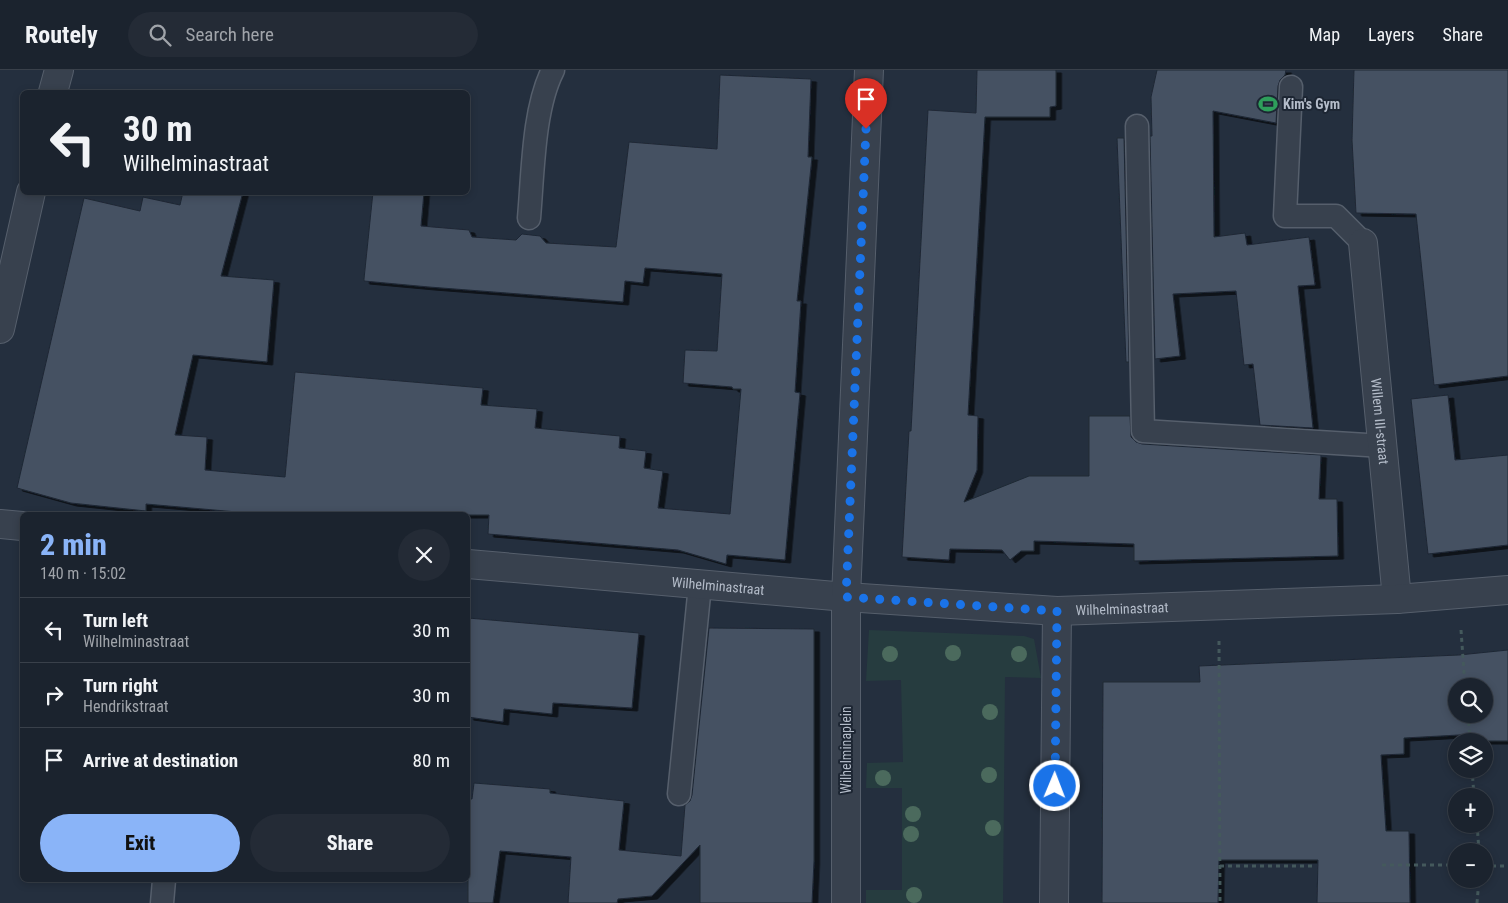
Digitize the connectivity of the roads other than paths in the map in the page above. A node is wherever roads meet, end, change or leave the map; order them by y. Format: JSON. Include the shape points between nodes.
{"nodes":[{"id":1,"x":58,"y":70,"type":"edge"},
{"id":2,"x":553,"y":70,"type":"edge"},
{"id":3,"x":869,"y":70,"type":"edge"},
{"id":4,"x":1291,"y":87,"type":"dead end"},
{"id":5,"x":54,"y":90,"type":"edge"},
{"id":6,"x":1137,"y":126,"type":"dead end"},
{"id":7,"x":30,"y":195,"type":"edge"},
{"id":8,"x":529,"y":218,"type":"dead end"},
{"id":9,"x":1363,"y":242,"type":"joint"},
{"id":10,"x":0,"y":329,"type":"edge"},
{"id":11,"x":1383,"y":446,"type":"junction"},
{"id":12,"x":0,"y":524,"type":"edge"},
{"id":13,"x":20,"y":526,"type":"edge"},
{"id":14,"x":470,"y":564,"type":"edge"},
{"id":15,"x":700,"y":584,"type":"junction"},
{"id":16,"x":1508,"y":590,"type":"edge"},
{"id":17,"x":846,"y":597,"type":"junction"},
{"id":18,"x":1397,"y":599,"type":"junction"},
{"id":19,"x":1057,"y":611,"type":"junction"},
{"id":20,"x":679,"y":794,"type":"dead end"},
{"id":21,"x":164,"y":882,"type":"edge"},
{"id":22,"x":162,"y":903,"type":"edge"},
{"id":23,"x":846,"y":903,"type":"edge"},
{"id":24,"x":1054,"y":903,"type":"edge"}],
"edges":[{"from":1,"to":5,"type":"street"},
{"from":2,"to":8,"type":"lane","via":[[539,111]]},
{"from":3,"to":17,"type":"street","name":"Wilhelminaplein"},
{"from":4,"to":9,"type":"lane","via":[[1285,216],[1336,216]]},
{"from":6,"to":11,"type":"lane","via":[[1143,431]]},
{"from":7,"to":10,"type":"street"},
{"from":9,"to":11,"type":"street","name":"Willem III-straat"},
{"from":11,"to":18,"type":"street","name":"Willem III-straat"},
{"from":12,"to":13,"type":"street"},
{"from":14,"to":15,"type":"street","name":"Wilhelminastraat"},
{"from":15,"to":17,"type":"street","name":"Wilhelminastraat"},
{"from":15,"to":20,"type":"lane"},
{"from":16,"to":18,"type":"street","name":"Wilhelminastraat"},
{"from":17,"to":19,"type":"street","name":"Wilhelminastraat"},
{"from":17,"to":23,"type":"street","name":"Wilhelminaplein"},
{"from":18,"to":19,"type":"street","name":"Wilhelminastraat"},
{"from":19,"to":24,"type":"street"},
{"from":21,"to":22,"type":"lane"}]}
